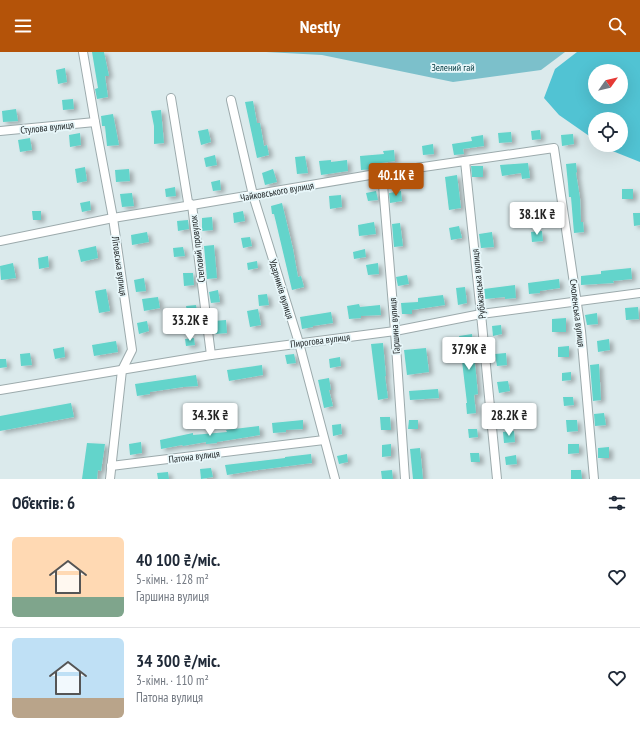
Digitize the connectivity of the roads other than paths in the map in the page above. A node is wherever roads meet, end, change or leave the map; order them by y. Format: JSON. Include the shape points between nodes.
{"nodes":[{"id":1,"x":83,"y":52,"type":"edge"},
{"id":2,"x":170,"y":98,"type":"dead end"},
{"id":3,"x":231,"y":100,"type":"dead end"},
{"id":4,"x":95,"y":122,"type":"junction"},
{"id":5,"x":0,"y":131,"type":"edge"},
{"id":6,"x":554,"y":148,"type":"joint"},
{"id":7,"x":465,"y":161,"type":"junction"},
{"id":8,"x":382,"y":173,"type":"junction"},
{"id":9,"x":253,"y":196,"type":"junction"},
{"id":10,"x":192,"y":205,"type":"junction"},
{"id":11,"x":113,"y":218,"type":"junction"},
{"id":12,"x":0,"y":241,"type":"edge"},
{"id":13,"x":640,"y":293,"type":"edge"},
{"id":14,"x":577,"y":302,"type":"junction"},
{"id":15,"x":481,"y":314,"type":"junction"},
{"id":16,"x":395,"y":331,"type":"junction"},
{"id":17,"x":299,"y":343,"type":"junction"},
{"id":18,"x":211,"y":355,"type":"junction"},
{"id":19,"x":122,"y":370,"type":"junction"},
{"id":20,"x":0,"y":390,"type":"edge"},
{"id":21,"x":324,"y":440,"type":"junction"},
{"id":22,"x":111,"y":466,"type":"junction"},
{"id":23,"x":110,"y":479,"type":"edge"},
{"id":24,"x":335,"y":479,"type":"edge"},
{"id":25,"x":405,"y":479,"type":"edge"},
{"id":26,"x":497,"y":479,"type":"edge"},
{"id":27,"x":594,"y":479,"type":"edge"}],
"edges":[{"from":1,"to":4,"type":"street","name":"Літовська вулиця"},
{"from":2,"to":10,"type":"street","name":"Степовий провулок","via":[[188,202]]},
{"from":3,"to":9,"type":"street","name":"Ударників вулиця"},
{"from":4,"to":5,"type":"street","name":"Стулова вулиця"},
{"from":4,"to":11,"type":"street","name":"Літовська вулиця"},
{"from":6,"to":7,"type":"street","name":"Чайковського вулиця"},
{"from":6,"to":14,"type":"street","name":"Смоленська вулиця"},
{"from":7,"to":8,"type":"street","name":"Чайковського вулиця"},
{"from":7,"to":15,"type":"street","name":"Рубіжанська вулиця"},
{"from":8,"to":9,"type":"street","name":"Чайковського вулиця"},
{"from":8,"to":16,"type":"street","name":"Гаршина вулиця"},
{"from":9,"to":10,"type":"street","name":"Чайковського вулиця"},
{"from":9,"to":17,"type":"street","name":"Ударників вулиця"},
{"from":10,"to":11,"type":"street","name":"Чайковського вулиця"},
{"from":10,"to":18,"type":"street","name":"Степовий провулок"},
{"from":11,"to":12,"type":"street","name":"Чайковського вулиця"},
{"from":11,"to":19,"type":"street","name":"Літовська вулиця","via":[[132,350]]},
{"from":13,"to":14,"type":"street","name":"Пирогова вулиця"},
{"from":14,"to":15,"type":"street","name":"Пирогова вулиця"},
{"from":14,"to":27,"type":"street","name":"Смоленська вулиця"},
{"from":15,"to":16,"type":"street","name":"Пирогова вулиця"},
{"from":15,"to":26,"type":"street","name":"Рубіжанська вулиця"},
{"from":16,"to":17,"type":"street","name":"Пирогова вулиця"},
{"from":16,"to":25,"type":"street","name":"Гаршина вулиця"},
{"from":17,"to":18,"type":"street","name":"Пирогова вулиця"},
{"from":17,"to":21,"type":"street","name":"Ударників вулиця"},
{"from":18,"to":19,"type":"street","name":"Пирогова вулиця"},
{"from":19,"to":20,"type":"street","name":"Пирогова вулиця"},
{"from":19,"to":22,"type":"street","name":"Літовська вулиця"},
{"from":21,"to":22,"type":"street","name":"Патона вулиця"},
{"from":21,"to":24,"type":"street","name":"Ударників вулиця"},
{"from":22,"to":23,"type":"street","name":"Літовська вулиця"}]}
